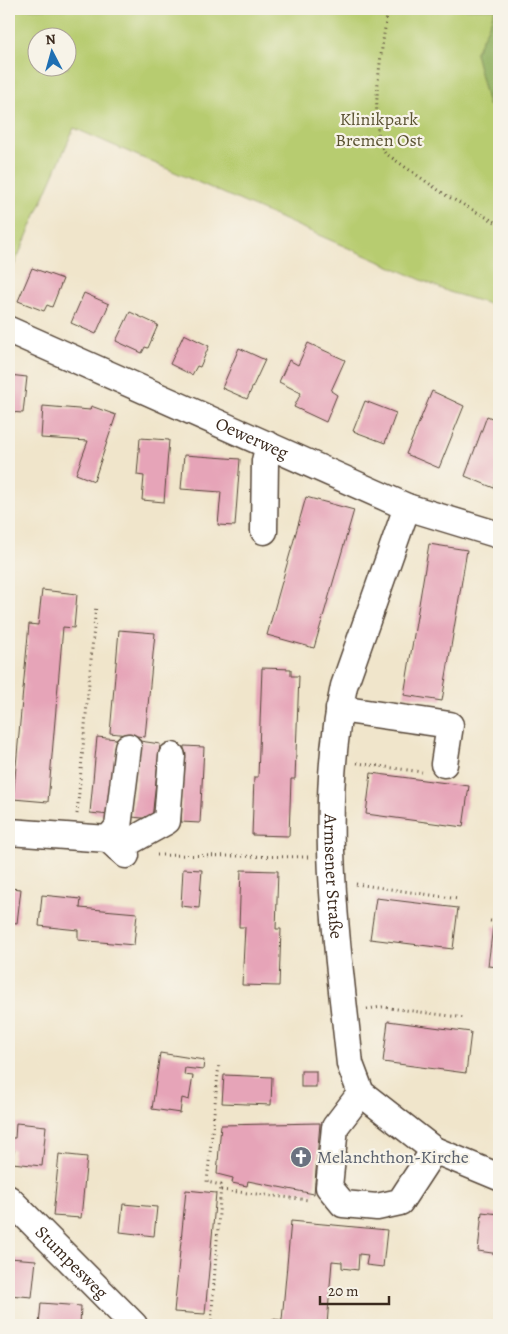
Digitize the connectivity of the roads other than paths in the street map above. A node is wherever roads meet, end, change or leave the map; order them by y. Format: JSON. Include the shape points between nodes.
{"nodes":[{"id":1,"x":9,"y":330,"type":"edge"},
{"id":2,"x":268,"y":445,"type":"junction"},
{"id":3,"x":407,"y":507,"type":"junction"},
{"id":4,"x":264,"y":531,"type":"dead end"},
{"id":5,"x":499,"y":535,"type":"edge"},
{"id":6,"x":339,"y":709,"type":"junction"},
{"id":7,"x":128,"y":747,"type":"dead end"},
{"id":8,"x":172,"y":756,"type":"dead end"},
{"id":9,"x":433,"y":768,"type":"road end"},
{"id":10,"x":9,"y":832,"type":"edge"},
{"id":11,"x":117,"y":847,"type":"junction"},
{"id":12,"x":361,"y":1093,"type":"junction"},
{"id":13,"x":434,"y":1150,"type":"junction"},
{"id":14,"x":499,"y":1177,"type":"edge"},
{"id":15,"x":9,"y":1199,"type":"edge"},
{"id":16,"x":134,"y":1325,"type":"edge"}],
"edges":[{"from":1,"to":2,"type":"street","name":"Oewerweg"},
{"from":2,"to":3,"type":"street","name":"Oewerweg"},
{"from":2,"to":4,"type":"street"},
{"from":3,"to":5,"type":"street","name":"Oewerweg"},
{"from":3,"to":6,"type":"street","name":"Armsener Straße","via":[[344,686]]},
{"from":6,"to":9,"type":"street","via":[[450,725]]},
{"from":6,"to":12,"type":"street","name":"Armsener Straße","via":[[329,815],[344,1012],[350,1064]]},
{"from":7,"to":11,"type":"street"},
{"from":8,"to":11,"type":"street","via":[[167,821]]},
{"from":10,"to":11,"type":"street","via":[[75,837]]},
{"from":12,"to":13,"type":"street"},
{"from":12,"to":13,"type":"street","via":[[335,1127],[329,1187],[343,1204],[376,1207],[400,1202]]},
{"from":13,"to":14,"type":"street"},
{"from":15,"to":16,"type":"street","name":"Stumpesweg"}]}
